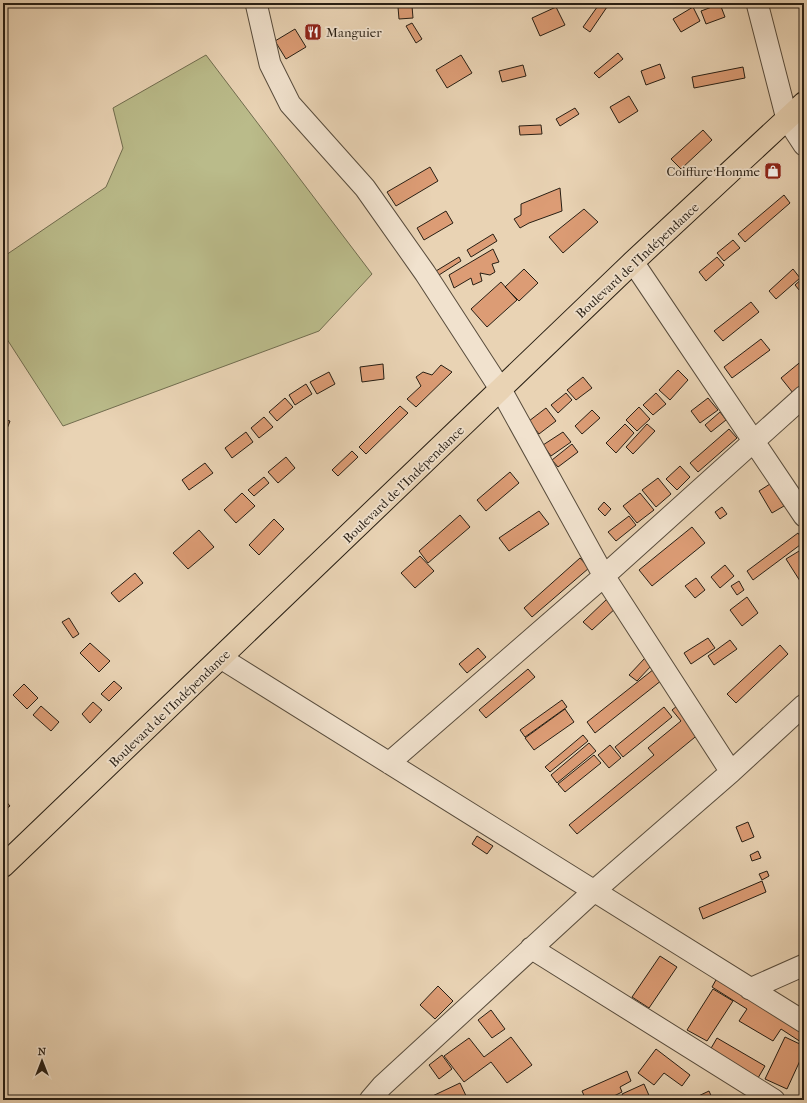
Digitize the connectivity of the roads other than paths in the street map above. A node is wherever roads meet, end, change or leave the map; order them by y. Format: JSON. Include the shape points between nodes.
{"nodes":[{"id":1,"x":256,"y":3,"type":"edge"},
{"id":2,"x":757,"y":3,"type":"edge"},
{"id":3,"x":804,"y":103,"type":"edge"},
{"id":4,"x":787,"y":119,"type":"junction"},
{"id":5,"x":804,"y":145,"type":"edge"},
{"id":6,"x":633,"y":262,"type":"junction"},
{"id":7,"x":501,"y":390,"type":"junction"},
{"id":8,"x":804,"y":396,"type":"edge"},
{"id":9,"x":754,"y":441,"type":"junction"},
{"id":10,"x":804,"y":516,"type":"edge"},
{"id":11,"x":604,"y":576,"type":"junction"},
{"id":12,"x":221,"y":658,"type":"junction"},
{"id":13,"x":804,"y":705,"type":"edge"},
{"id":14,"x":389,"y":762,"type":"junction"},
{"id":15,"x":731,"y":772,"type":"junction"},
{"id":16,"x":3,"y":866,"type":"edge"},
{"id":17,"x":594,"y":891,"type":"junction"},
{"id":18,"x":531,"y":948,"type":"junction"},
{"id":19,"x":804,"y":965,"type":"edge"},
{"id":20,"x":750,"y":989,"type":"junction"},
{"id":21,"x":804,"y":1022,"type":"edge"},
{"id":22,"x":370,"y":1100,"type":"edge"},
{"id":23,"x":774,"y":1100,"type":"edge"}],
"edges":[{"from":1,"to":7,"type":"street","via":[[270,64],[290,104],[365,188],[425,273]]},
{"from":2,"to":4,"type":"street"},
{"from":3,"to":4,"type":"highway","name":"Boulevard de l'Indépendance"},
{"from":4,"to":5,"type":"street"},
{"from":4,"to":6,"type":"highway","name":"Boulevard de l'Indépendance"},
{"from":6,"to":7,"type":"highway","name":"Boulevard de l'Indépendance"},
{"from":6,"to":9,"type":"street"},
{"from":7,"to":11,"type":"street"},
{"from":7,"to":12,"type":"highway","name":"Boulevard de l'Indépendance"},
{"from":8,"to":9,"type":"street"},
{"from":9,"to":10,"type":"street"},
{"from":9,"to":11,"type":"street"},
{"from":11,"to":14,"type":"street"},
{"from":11,"to":15,"type":"street"},
{"from":12,"to":14,"type":"street"},
{"from":12,"to":16,"type":"highway","name":"Boulevard de l'Indépendance"},
{"from":13,"to":15,"type":"street"},
{"from":14,"to":17,"type":"street"},
{"from":15,"to":17,"type":"street"},
{"from":17,"to":18,"type":"street"},
{"from":17,"to":20,"type":"street"},
{"from":18,"to":22,"type":"street"},
{"from":18,"to":23,"type":"street"},
{"from":19,"to":20,"type":"street"},
{"from":20,"to":21,"type":"street"}]}
